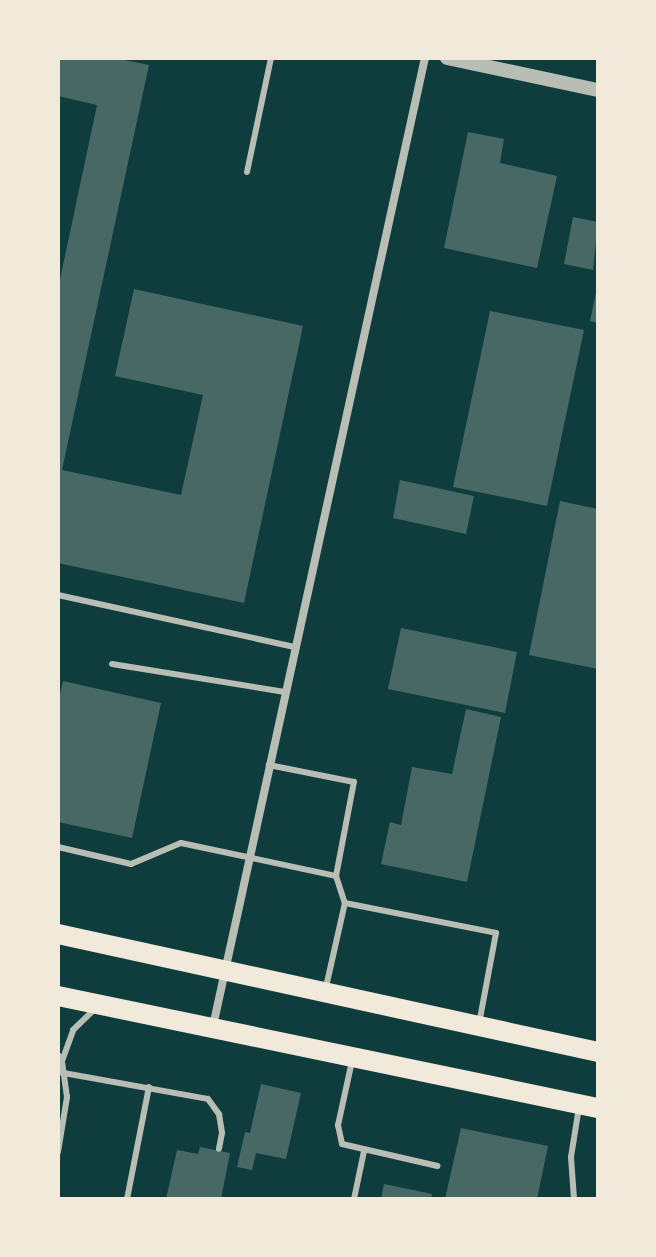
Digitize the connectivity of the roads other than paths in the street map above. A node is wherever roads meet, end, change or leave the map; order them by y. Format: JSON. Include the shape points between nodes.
{"nodes":[{"id":1,"x":271,"y":58,"type":"edge"},
{"id":2,"x":425,"y":58,"type":"edge"},
{"id":3,"x":447,"y":58,"type":"edge"},
{"id":4,"x":598,"y":90,"type":"edge"},
{"id":5,"x":247,"y":172,"type":"dead end"},
{"id":6,"x":58,"y":595,"type":"edge"},
{"id":7,"x":294,"y":647,"type":"junction"},
{"id":8,"x":112,"y":664,"type":"dead end"},
{"id":9,"x":285,"y":692,"type":"junction"},
{"id":10,"x":269,"y":765,"type":"junction"},
{"id":11,"x":58,"y":847,"type":"edge"},
{"id":12,"x":249,"y":858,"type":"junction"},
{"id":13,"x":336,"y":876,"type":"junction"},
{"id":14,"x":345,"y":903,"type":"junction"},
{"id":15,"x":58,"y":934,"type":"edge"},
{"id":16,"x":225,"y":969,"type":"junction"},
{"id":17,"x":325,"y":991,"type":"junction"},
{"id":18,"x":58,"y":996,"type":"edge"},
{"id":19,"x":99,"y":1004,"type":"junction"},
{"id":20,"x":212,"y":1028,"type":"junction"},
{"id":21,"x":478,"y":1028,"type":"junction"},
{"id":22,"x":598,"y":1052,"type":"edge"},
{"id":23,"x":60,"y":1058,"type":"edge"},
{"id":24,"x":353,"y":1058,"type":"junction"},
{"id":25,"x":60,"y":1071,"type":"edge"},
{"id":26,"x":149,"y":1087,"type":"junction"},
{"id":27,"x":589,"y":1106,"type":"edge"},
{"id":28,"x":219,"y":1149,"type":"dead end"},
{"id":29,"x":364,"y":1151,"type":"junction"},
{"id":30,"x":58,"y":1152,"type":"edge"},
{"id":31,"x":437,"y":1166,"type":"dead end"},
{"id":32,"x":127,"y":1199,"type":"edge"},
{"id":33,"x":354,"y":1199,"type":"edge"},
{"id":34,"x":574,"y":1199,"type":"edge"}],
"edges":[{"from":1,"to":5,"type":"lane"},
{"from":2,"to":7,"type":"street"},
{"from":3,"to":4,"type":"street"},
{"from":6,"to":7,"type":"lane"},
{"from":7,"to":9,"type":"street"},
{"from":8,"to":9,"type":"lane"},
{"from":9,"to":10,"type":"street"},
{"from":10,"to":12,"type":"street"},
{"from":10,"to":13,"type":"lane","via":[[354,782]]},
{"from":11,"to":12,"type":"lane","via":[[131,864],[181,843]]},
{"from":12,"to":13,"type":"lane"},
{"from":12,"to":16,"type":"street"},
{"from":13,"to":14,"type":"lane"},
{"from":14,"to":17,"type":"lane"},
{"from":14,"to":21,"type":"lane","via":[[496,933]]},
{"from":15,"to":16,"type":"main road"},
{"from":16,"to":17,"type":"main road"},
{"from":16,"to":20,"type":"street"},
{"from":17,"to":21,"type":"main road"},
{"from":18,"to":19,"type":"main road"},
{"from":19,"to":20,"type":"main road"},
{"from":19,"to":23,"type":"lane","via":[[73,1030]]},
{"from":20,"to":24,"type":"main road"},
{"from":21,"to":22,"type":"main road"},
{"from":23,"to":25,"type":"lane"},
{"from":24,"to":27,"type":"main road"},
{"from":24,"to":29,"type":"lane","via":[[338,1125],[342,1144]]},
{"from":25,"to":26,"type":"lane"},
{"from":25,"to":30,"type":"lane","via":[[67,1097]]},
{"from":26,"to":28,"type":"lane","via":[[208,1099],[219,1114]]},
{"from":26,"to":32,"type":"lane"},
{"from":27,"to":34,"type":"lane","via":[[571,1157]]},
{"from":29,"to":31,"type":"lane"},
{"from":29,"to":33,"type":"lane"}]}
